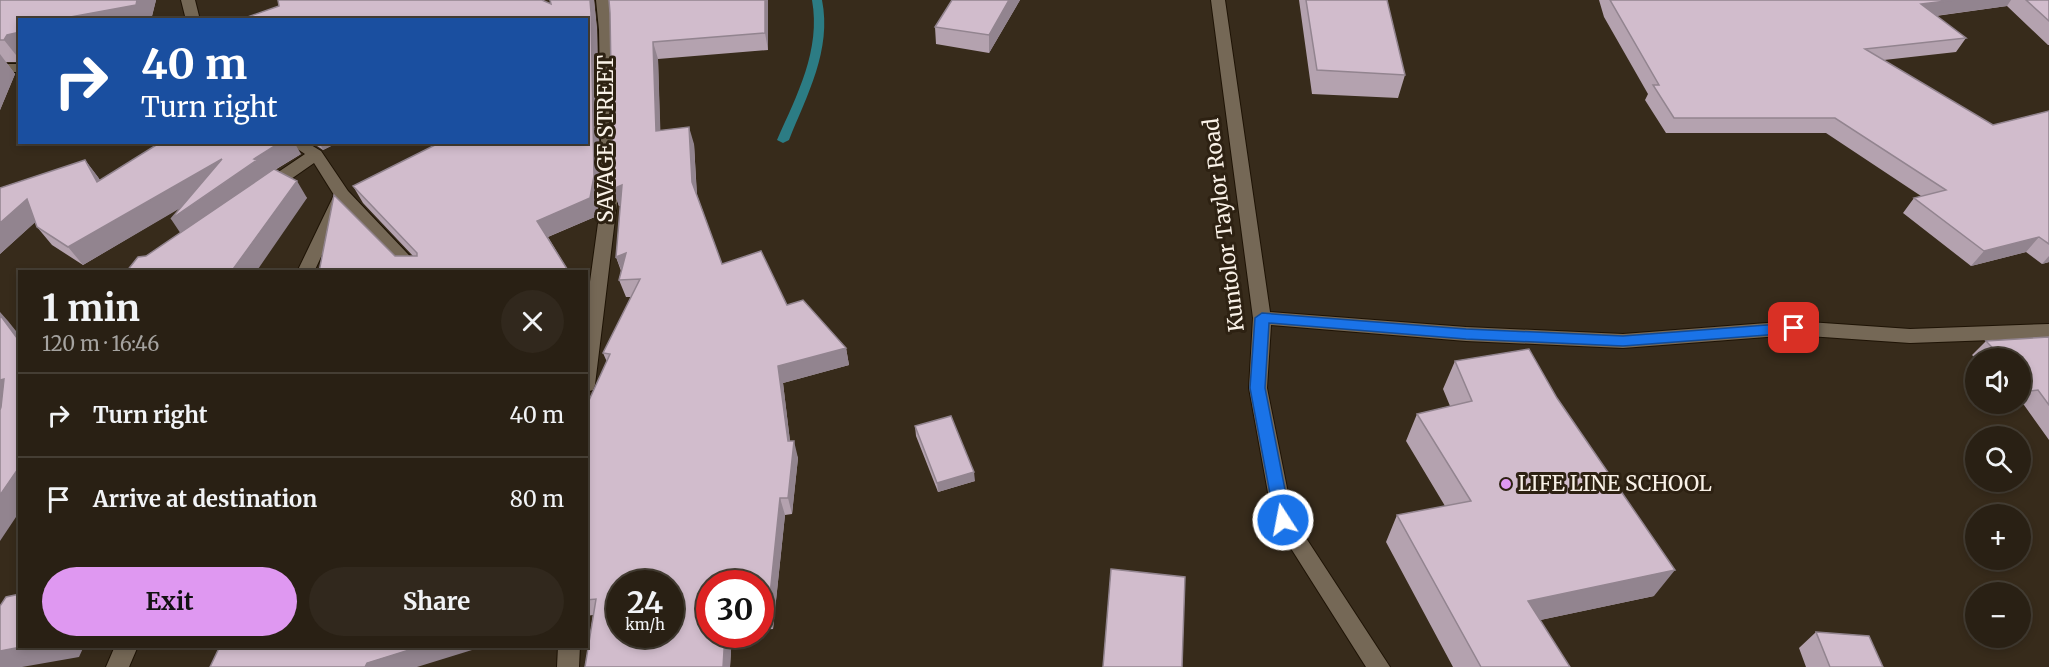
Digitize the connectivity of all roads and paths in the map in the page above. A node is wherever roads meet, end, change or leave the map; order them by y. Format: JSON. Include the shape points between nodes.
{"nodes":[{"id":1,"x":188,"y":0,"type":"edge"},
{"id":2,"x":603,"y":0,"type":"edge"},
{"id":3,"x":1218,"y":0,"type":"edge"},
{"id":4,"x":192,"y":18,"type":"edge"},
{"id":5,"x":0,"y":68,"type":"edge"},
{"id":6,"x":18,"y":68,"type":"edge"},
{"id":7,"x":298,"y":144,"type":"edge"},
{"id":8,"x":316,"y":154,"type":"junction"},
{"id":9,"x":342,"y":195,"type":"junction"},
{"id":10,"x":249,"y":200,"type":"edge"},
{"id":11,"x":306,"y":270,"type":"edge"},
{"id":12,"x":415,"y":270,"type":"edge"},
{"id":13,"x":1262,"y":318,"type":"junction"},
{"id":14,"x":2049,"y":331,"type":"edge"},
{"id":15,"x":588,"y":369,"type":"edge"},
{"id":16,"x":126,"y":648,"type":"edge"},
{"id":17,"x":569,"y":648,"type":"edge"},
{"id":18,"x":117,"y":667,"type":"edge"},
{"id":19,"x":568,"y":667,"type":"edge"},
{"id":20,"x":1379,"y":667,"type":"edge"}],
"edges":[{"from":1,"to":4,"type":"street"},
{"from":2,"to":15,"type":"street","name":"SAVAGE STREET","via":[[610,194]]},
{"from":3,"to":13,"type":"street","name":"Kuntolor Taylor Road"},
{"from":5,"to":6,"type":"street"},
{"from":7,"to":8,"type":"street"},
{"from":8,"to":9,"type":"street"},
{"from":8,"to":10,"type":"street"},
{"from":9,"to":11,"type":"street"},
{"from":9,"to":12,"type":"street"},
{"from":13,"to":14,"type":"street","via":[[1623,341],[1794,328],[1910,336]]},
{"from":13,"to":20,"type":"street","name":"Kuntolor Taylor Road","via":[[1257,388],[1283,520]]},
{"from":16,"to":18,"type":"street"},
{"from":17,"to":19,"type":"street"}]}
